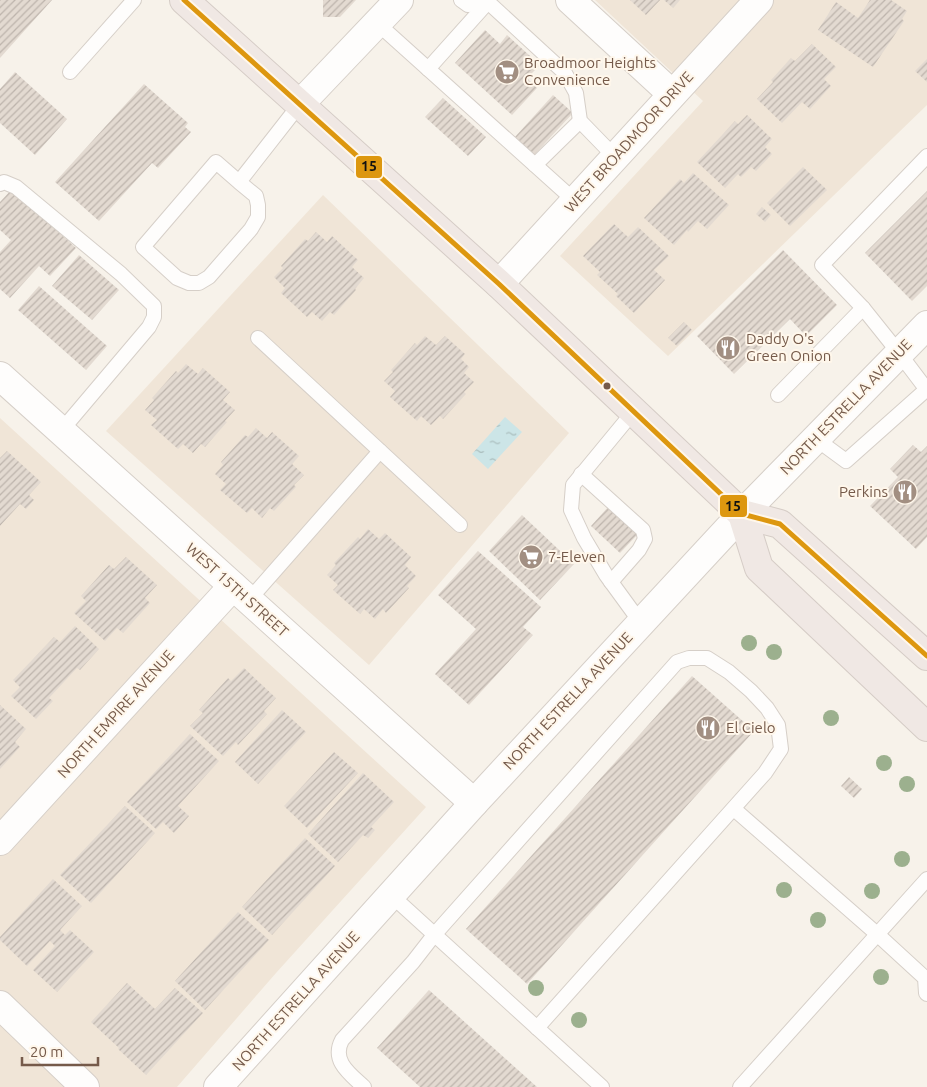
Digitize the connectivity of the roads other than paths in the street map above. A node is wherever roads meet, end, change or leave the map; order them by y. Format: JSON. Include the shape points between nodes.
{"nodes":[{"id":1,"x":134,"y":0,"type":"edge"},
{"id":2,"x":184,"y":0,"type":"edge"},
{"id":3,"x":399,"y":0,"type":"edge"},
{"id":4,"x":461,"y":0,"type":"edge"},
{"id":5,"x":570,"y":0,"type":"edge"},
{"id":6,"x":759,"y":0,"type":"edge"},
{"id":7,"x":488,"y":2,"type":"junction"},
{"id":8,"x":377,"y":23,"type":"junction"},
{"id":9,"x":428,"y":69,"type":"junction"},
{"id":10,"x":70,"y":72,"type":"dead end"},
{"id":11,"x":672,"y":94,"type":"junction"},
{"id":12,"x":300,"y":104,"type":"junction"},
{"id":13,"x":580,"y":121,"type":"junction"},
{"id":14,"x":927,"y":156,"type":"edge"},
{"id":15,"x":615,"y":157,"type":"junction"},
{"id":16,"x":535,"y":165,"type":"junction"},
{"id":17,"x":239,"y":182,"type":"junction"},
{"id":18,"x":0,"y":184,"type":"edge"},
{"id":19,"x":575,"y":201,"type":"junction"},
{"id":20,"x":499,"y":284,"type":"junction"},
{"id":21,"x":863,"y":308,"type":"junction"},
{"id":22,"x":927,"y":324,"type":"edge"},
{"id":23,"x":258,"y":338,"type":"dead end"},
{"id":24,"x":899,"y":353,"type":"junction"},
{"id":25,"x":0,"y":376,"type":"edge"},
{"id":26,"x":927,"y":389,"type":"edge"},
{"id":27,"x":778,"y":395,"type":"dead end"},
{"id":28,"x":634,"y":411,"type":"junction"},
{"id":29,"x":61,"y":431,"type":"junction"},
{"id":30,"x":816,"y":439,"type":"junction"},
{"id":31,"x":380,"y":451,"type":"junction"},
{"id":32,"x":582,"y":474,"type":"junction"},
{"id":33,"x":742,"y":514,"type":"junction"},
{"id":34,"x":460,"y":525,"type":"dead end"},
{"id":35,"x":611,"y":582,"type":"junction"},
{"id":36,"x":241,"y":593,"type":"junction"},
{"id":37,"x":641,"y":623,"type":"junction"},
{"id":38,"x":927,"y":656,"type":"edge"},
{"id":39,"x":927,"y":727,"type":"edge"},
{"id":40,"x":474,"y":803,"type":"junction"},
{"id":41,"x":734,"y":808,"type":"junction"},
{"id":42,"x":0,"y":841,"type":"edge"},
{"id":43,"x":927,"y":879,"type":"edge"},
{"id":44,"x":391,"y":895,"type":"junction"},
{"id":45,"x":877,"y":934,"type":"junction"},
{"id":46,"x":434,"y":935,"type":"junction"},
{"id":47,"x":927,"y":994,"type":"edge"},
{"id":48,"x":0,"y":1006,"type":"edge"},
{"id":49,"x":537,"y":1028,"type":"junction"},
{"id":50,"x":85,"y":1087,"type":"edge"},
{"id":51,"x":218,"y":1087,"type":"edge"},
{"id":52,"x":364,"y":1087,"type":"edge"},
{"id":53,"x":602,"y":1087,"type":"edge"},
{"id":54,"x":740,"y":1087,"type":"edge"}],
"edges":[{"from":1,"to":10,"type":"lane"},
{"from":2,"to":12,"type":"highway"},
{"from":3,"to":8,"type":"street"},
{"from":4,"to":7,"type":"lane","via":[[468,6]]},
{"from":5,"to":11,"type":"street"},
{"from":6,"to":11,"type":"street","name":"WEST BROADMOOR DRIVE"},
{"from":7,"to":9,"type":"lane"},
{"from":7,"to":13,"type":"lane","via":[[565,73],[576,93]]},
{"from":8,"to":9,"type":"lane"},
{"from":8,"to":12,"type":"street"},
{"from":9,"to":16,"type":"lane"},
{"from":11,"to":15,"type":"street","name":"WEST BROADMOOR DRIVE"},
{"from":12,"to":17,"type":"lane"},
{"from":12,"to":20,"type":"highway"},
{"from":13,"to":15,"type":"lane"},
{"from":13,"to":16,"type":"lane"},
{"from":14,"to":21,"type":"lane","via":[[822,265]]},
{"from":15,"to":19,"type":"street","name":"WEST BROADMOOR DRIVE"},
{"from":16,"to":19,"type":"lane"},
{"from":17,"to":17,"type":"lane","via":[[256,196],[258,217],[209,277],[199,283],[176,278],[143,247],[216,162]]},
{"from":18,"to":29,"type":"lane","via":[[4,182],[16,187],[121,274],[154,306],[150,327]]},
{"from":19,"to":20,"type":"street","name":"WEST BROADMOOR DRIVE"},
{"from":20,"to":28,"type":"highway"},
{"from":21,"to":24,"type":"lane"},
{"from":21,"to":27,"type":"lane"},
{"from":22,"to":24,"type":"street","name":"NORTH ESTRELLA AVENUE"},
{"from":23,"to":31,"type":"lane"},
{"from":24,"to":26,"type":"lane"},
{"from":24,"to":30,"type":"street","name":"NORTH ESTRELLA AVENUE"},
{"from":25,"to":29,"type":"street","name":"WEST 15TH STREET"},
{"from":26,"to":30,"type":"lane","via":[[846,461]]},
{"from":28,"to":32,"type":"lane"},
{"from":28,"to":33,"type":"highway"},
{"from":29,"to":36,"type":"street","name":"WEST 15TH STREET"},
{"from":30,"to":33,"type":"street","name":"NORTH ESTRELLA AVENUE"},
{"from":31,"to":34,"type":"lane"},
{"from":31,"to":36,"type":"lane"},
{"from":32,"to":35,"type":"lane","via":[[572,485],[571,510]]},
{"from":32,"to":35,"type":"lane","via":[[643,530],[645,539],[639,550]]},
{"from":33,"to":37,"type":"street","name":"NORTH ESTRELLA AVENUE"},
{"from":33,"to":38,"type":"highway","via":[[780,524]]},
{"from":33,"to":39,"type":"highway","via":[[759,568]]},
{"from":35,"to":37,"type":"lane"},
{"from":36,"to":40,"type":"street","name":"WEST 15TH STREET"},
{"from":36,"to":42,"type":"street","name":"NORTH EMPIRE AVENUE"},
{"from":37,"to":40,"type":"street","name":"NORTH ESTRELLA AVENUE"},
{"from":40,"to":44,"type":"street","name":"NORTH ESTRELLA AVENUE"},
{"from":41,"to":45,"type":"lane"},
{"from":41,"to":46,"type":"lane","via":[[781,749],[778,725],[768,708],[751,691],[707,658],[677,662]]},
{"from":41,"to":49,"type":"lane"},
{"from":43,"to":45,"type":"lane"},
{"from":44,"to":46,"type":"lane"},
{"from":44,"to":51,"type":"street","name":"NORTH ESTRELLA AVENUE"},
{"from":45,"to":47,"type":"lane","via":[[925,978]]},
{"from":45,"to":54,"type":"lane"},
{"from":46,"to":49,"type":"lane"},
{"from":46,"to":52,"type":"lane","via":[[342,1040],[338,1056],[342,1065]]},
{"from":48,"to":50,"type":"street"},
{"from":49,"to":53,"type":"lane"}]}
